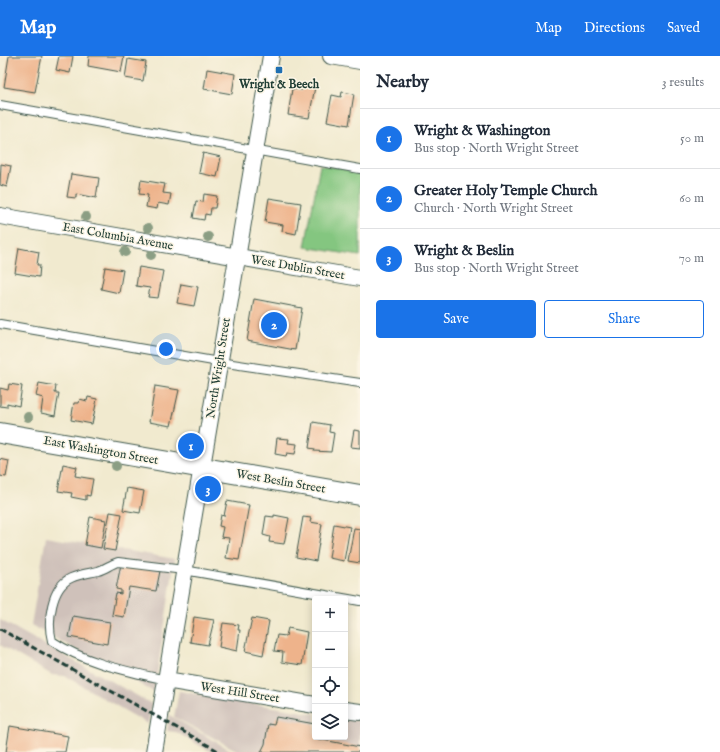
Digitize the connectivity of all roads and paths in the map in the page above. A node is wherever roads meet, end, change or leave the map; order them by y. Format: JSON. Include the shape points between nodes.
{"nodes":[{"id":1,"x":271,"y":56,"type":"edge"},
{"id":2,"x":330,"y":56,"type":"edge"},
{"id":3,"x":360,"y":61,"type":"edge"},
{"id":4,"x":0,"y":105,"type":"edge"},
{"id":5,"x":254,"y":151,"type":"junction"},
{"id":6,"x":360,"y":169,"type":"edge"},
{"id":7,"x":0,"y":216,"type":"edge"},
{"id":8,"x":236,"y":256,"type":"junction"},
{"id":9,"x":360,"y":278,"type":"edge"},
{"id":10,"x":0,"y":324,"type":"edge"},
{"id":11,"x":219,"y":362,"type":"junction"},
{"id":12,"x":360,"y":383,"type":"edge"},
{"id":13,"x":0,"y":433,"type":"edge"},
{"id":14,"x":201,"y":468,"type":"junction"},
{"id":15,"x":360,"y":495,"type":"edge"},
{"id":16,"x":184,"y":570,"type":"junction"},
{"id":17,"x":360,"y":601,"type":"edge"},
{"id":18,"x":166,"y":680,"type":"junction"},
{"id":19,"x":312,"y":704,"type":"edge"},
{"id":20,"x":348,"y":710,"type":"edge"},
{"id":21,"x":360,"y":712,"type":"edge"},
{"id":22,"x":154,"y":752,"type":"edge"}],
"edges":[{"from":1,"to":5,"type":"street","name":"North Wright Street"},
{"from":2,"to":3,"type":"street"},
{"from":4,"to":5,"type":"lane"},
{"from":5,"to":6,"type":"lane"},
{"from":5,"to":8,"type":"street","name":"North Wright Street"},
{"from":7,"to":8,"type":"street","name":"East Columbia Avenue"},
{"from":8,"to":9,"type":"street","name":"West Dublin Street"},
{"from":8,"to":11,"type":"street","name":"North Wright Street"},
{"from":10,"to":11,"type":"lane"},
{"from":11,"to":12,"type":"lane"},
{"from":11,"to":14,"type":"street","name":"North Wright Street"},
{"from":13,"to":14,"type":"street","name":"East Washington Street"},
{"from":14,"to":15,"type":"street","name":"West Beslin Street"},
{"from":14,"to":16,"type":"street","name":"North Wright Street"},
{"from":16,"to":17,"type":"lane"},
{"from":16,"to":18,"type":"street","name":"North Wright Street"},
{"from":16,"to":18,"type":"lane","via":[[118,562],[72,578],[63,583],[54,600],[49,630],[52,641],[67,651],[116,669]]},
{"from":18,"to":19,"type":"street","name":"West Hill Street"},
{"from":18,"to":22,"type":"street","name":"North Wright Street"},
{"from":20,"to":21,"type":"street"}]}
